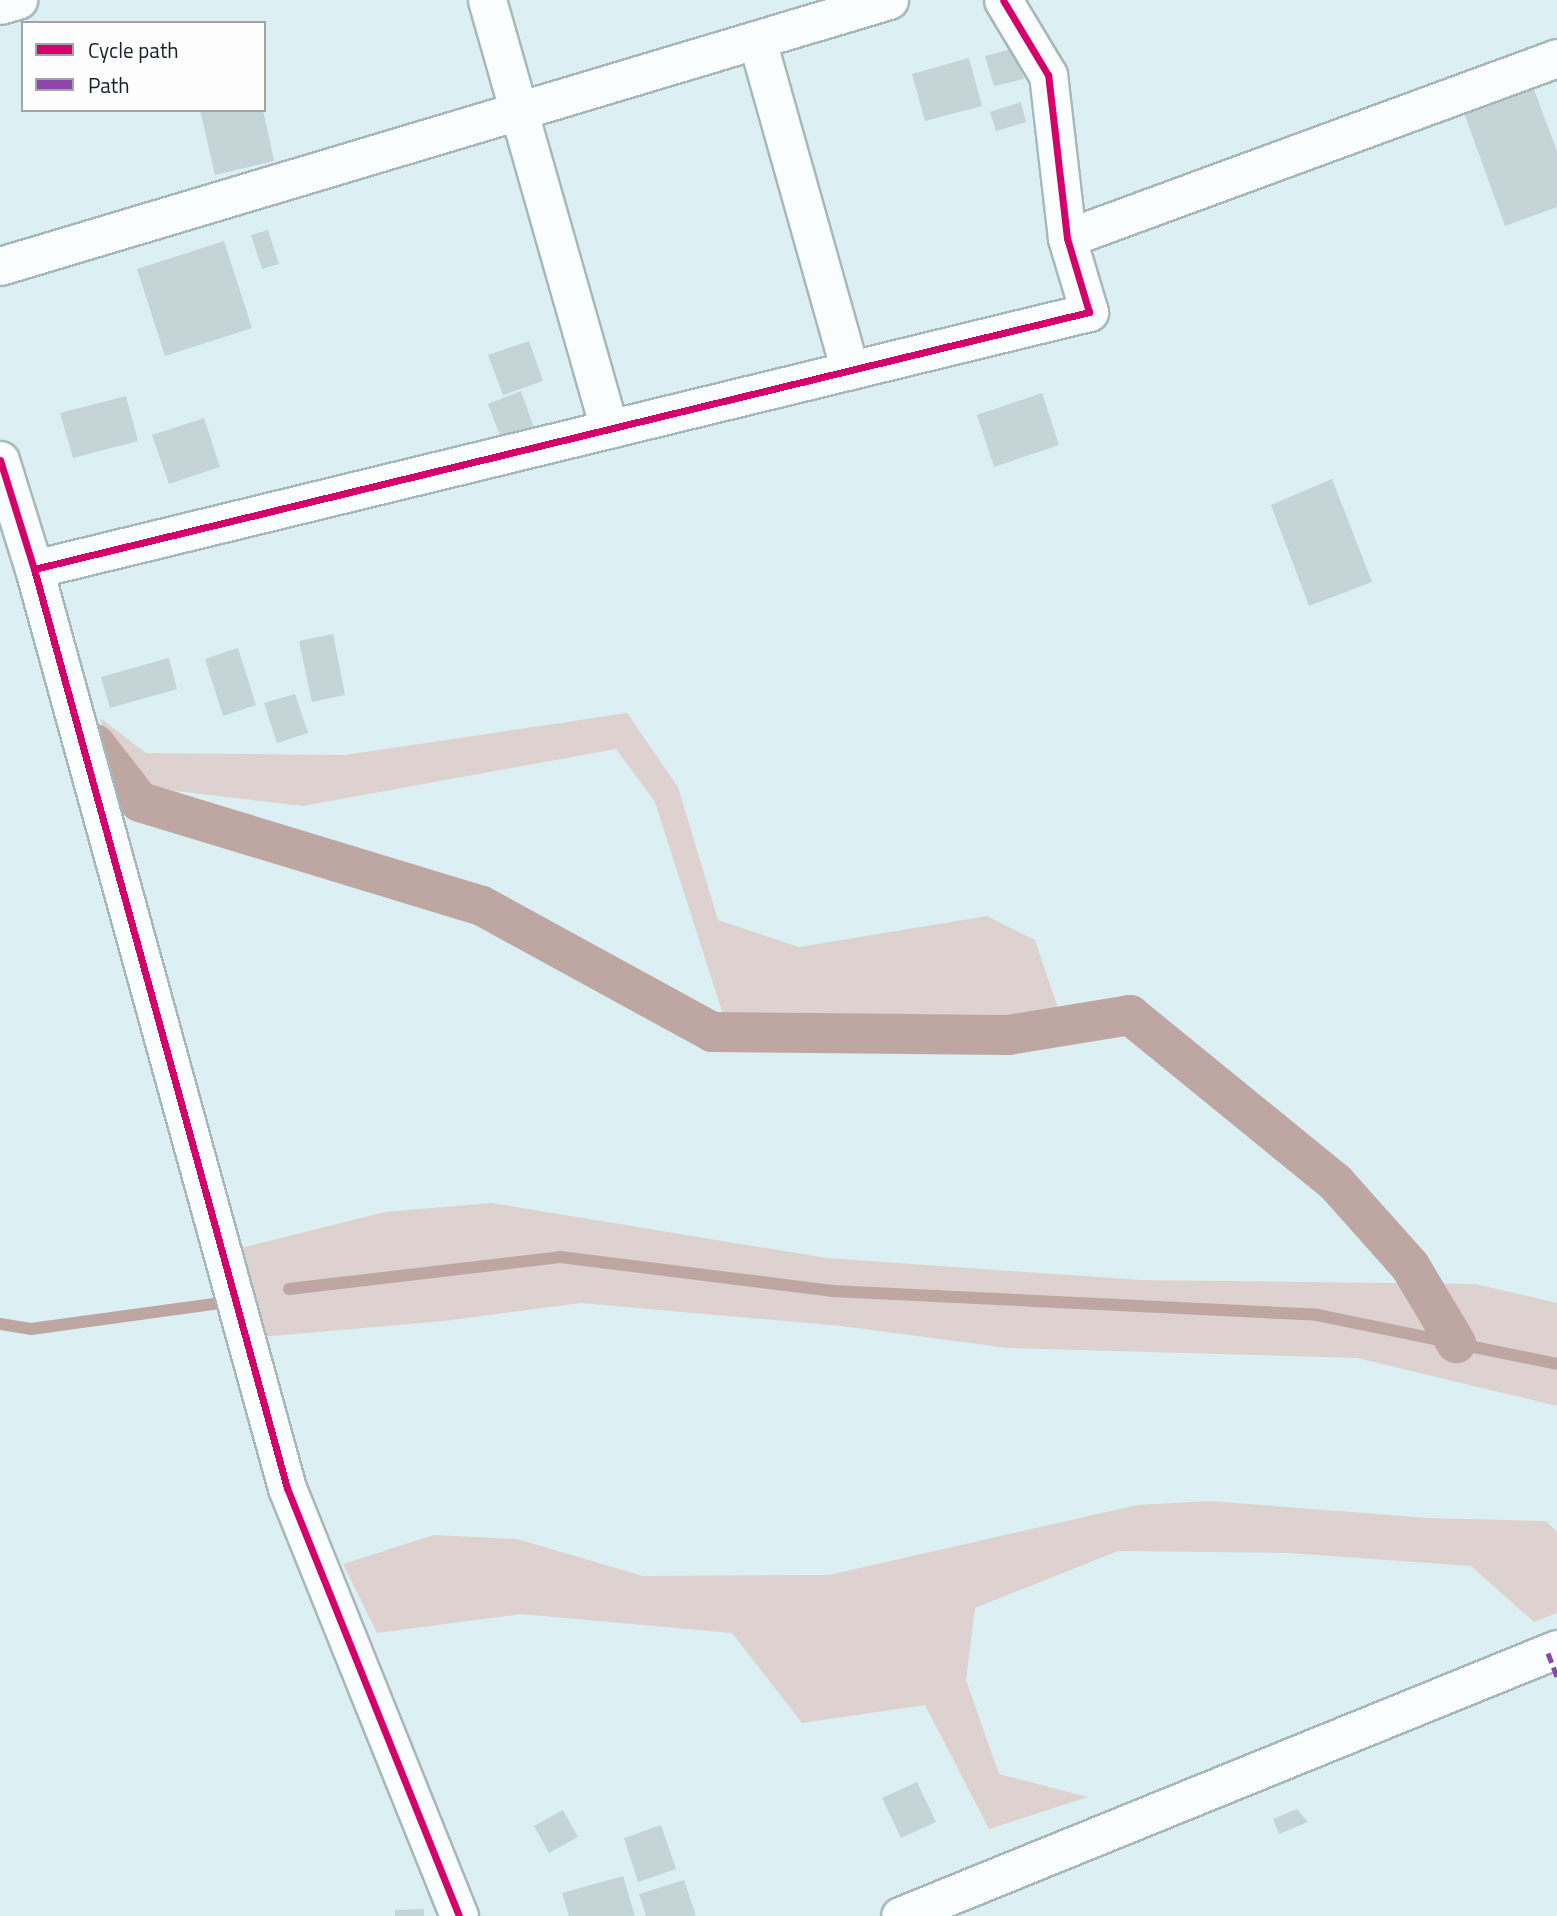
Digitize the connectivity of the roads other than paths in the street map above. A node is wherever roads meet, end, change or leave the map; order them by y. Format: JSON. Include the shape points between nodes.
{"nodes":[{"id":1,"x":18,"y":0,"type":"edge"},
{"id":2,"x":487,"y":0,"type":"edge"},
{"id":3,"x":889,"y":0,"type":"edge"},
{"id":4,"x":1003,"y":0,"type":"edge"},
{"id":5,"x":0,"y":5,"type":"edge"},
{"id":6,"x":757,"y":40,"type":"junction"},
{"id":7,"x":1557,"y":58,"type":"edge"},
{"id":8,"x":522,"y":111,"type":"junction"},
{"id":9,"x":1067,"y":238,"type":"junction"},
{"id":10,"x":0,"y":266,"type":"edge"},
{"id":11,"x":850,"y":370,"type":"junction"},
{"id":12,"x":609,"y":429,"type":"junction"},
{"id":13,"x":0,"y":460,"type":"edge"},
{"id":14,"x":34,"y":569,"type":"junction"},
{"id":15,"x":1557,"y":1650,"type":"edge"},
{"id":16,"x":459,"y":1916,"type":"edge"},
{"id":17,"x":900,"y":1916,"type":"edge"}],
"edges":[{"from":1,"to":5,"type":"street"},
{"from":2,"to":8,"type":"street"},
{"from":3,"to":6,"type":"street"},
{"from":4,"to":9,"type":"street","via":[[1048,75]]},
{"from":6,"to":8,"type":"street"},
{"from":6,"to":11,"type":"street"},
{"from":7,"to":9,"type":"street"},
{"from":8,"to":10,"type":"street"},
{"from":8,"to":12,"type":"street"},
{"from":9,"to":11,"type":"street","via":[[1089,312]]},
{"from":11,"to":12,"type":"street"},
{"from":12,"to":14,"type":"street"},
{"from":13,"to":14,"type":"street"},
{"from":14,"to":16,"type":"street","via":[[286,1488]]},
{"from":15,"to":17,"type":"street"}]}
